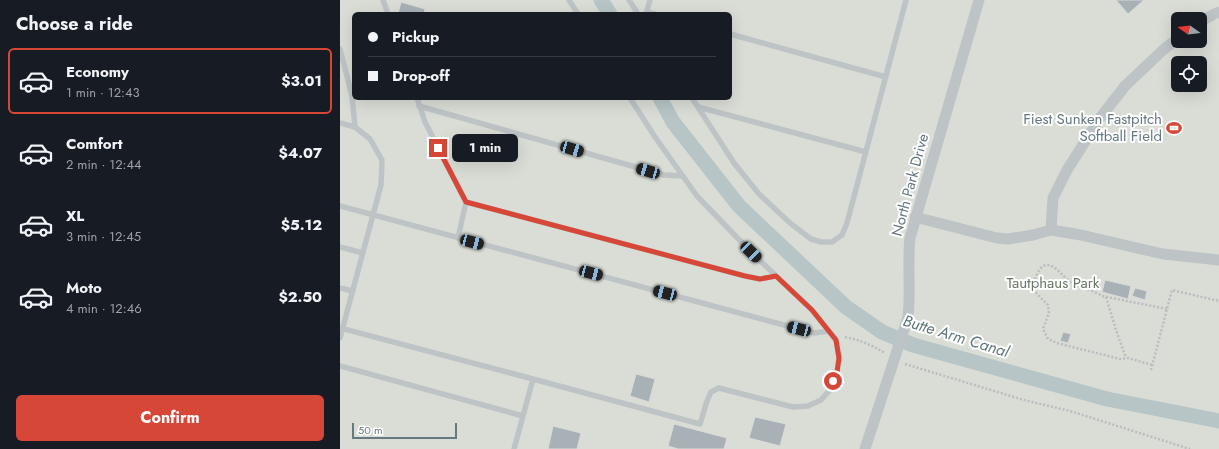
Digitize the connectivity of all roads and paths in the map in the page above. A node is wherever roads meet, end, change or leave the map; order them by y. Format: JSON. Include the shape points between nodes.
{"nodes":[{"id":1,"x":383,"y":0,"type":"edge"},
{"id":2,"x":569,"y":0,"type":"edge"},
{"id":3,"x":629,"y":0,"type":"edge"},
{"id":4,"x":650,"y":0,"type":"edge"},
{"id":5,"x":906,"y":0,"type":"edge"},
{"id":6,"x":979,"y":0,"type":"edge"},
{"id":7,"x":387,"y":12,"type":"edge"},
{"id":8,"x":577,"y":12,"type":"edge"},
{"id":9,"x":637,"y":12,"type":"edge"},
{"id":10,"x":646,"y":12,"type":"edge"},
{"id":11,"x":1219,"y":12,"type":"edge"},
{"id":12,"x":1207,"y":18,"type":"edge"},
{"id":13,"x":732,"y":35,"type":"edge"},
{"id":14,"x":1171,"y":44,"type":"edge"},
{"id":15,"x":340,"y":49,"type":"edge"},
{"id":16,"x":886,"y":77,"type":"junction"},
{"id":17,"x":352,"y":96,"type":"edge"},
{"id":18,"x":352,"y":100,"type":"edge"},
{"id":19,"x":418,"y":100,"type":"edge"},
{"id":20,"x":631,"y":100,"type":"edge"},
{"id":21,"x":693,"y":100,"type":"edge"},
{"id":22,"x":419,"y":106,"type":"junction"},
{"id":23,"x":698,"y":107,"type":"junction"},
{"id":24,"x":340,"y":123,"type":"edge"},
{"id":25,"x":355,"y":127,"type":"junction"},
{"id":26,"x":866,"y":152,"type":"junction"},
{"id":27,"x":683,"y":176,"type":"junction"},
{"id":28,"x":466,"y":202,"type":"junction"},
{"id":29,"x":340,"y":206,"type":"edge"},
{"id":30,"x":373,"y":215,"type":"junction"},
{"id":31,"x":915,"y":217,"type":"junction"},
{"id":32,"x":1051,"y":230,"type":"junction"},
{"id":33,"x":458,"y":238,"type":"junction"},
{"id":34,"x":340,"y":247,"type":"edge"},
{"id":35,"x":363,"y":253,"type":"junction"},
{"id":36,"x":1219,"y":260,"type":"edge"},
{"id":37,"x":776,"y":276,"type":"junction"},
{"id":38,"x":340,"y":288,"type":"edge"},
{"id":39,"x":353,"y":291,"type":"junction"},
{"id":40,"x":1106,"y":296,"type":"junction"},
{"id":41,"x":1219,"y":301,"type":"edge"},
{"id":42,"x":1167,"y":309,"type":"junction"},
{"id":43,"x":341,"y":328,"type":"edge"},
{"id":44,"x":829,"y":331,"type":"junction"},
{"id":45,"x":833,"y":337,"type":"junction"},
{"id":46,"x":340,"y":338,"type":"edge"},
{"id":47,"x":893,"y":353,"type":"junction"},
{"id":48,"x":1126,"y":358,"type":"junction"},
{"id":49,"x":904,"y":364,"type":"dead end"},
{"id":50,"x":1152,"y":365,"type":"junction"},
{"id":51,"x":340,"y":366,"type":"edge"},
{"id":52,"x":1151,"y":370,"type":"dead end"},
{"id":53,"x":533,"y":379,"type":"junction"},
{"id":54,"x":523,"y":416,"type":"junction"},
{"id":55,"x":514,"y":449,"type":"edge"},
{"id":56,"x":865,"y":449,"type":"edge"},
{"id":57,"x":1190,"y":449,"type":"edge"}],
"edges":[{"from":1,"to":7,"type":"lane"},
{"from":2,"to":8,"type":"lane"},
{"from":3,"to":9,"type":"lane"},
{"from":4,"to":10,"type":"lane"},
{"from":5,"to":16,"type":"lane"},
{"from":6,"to":31,"type":"street","name":"North Park Drive"},
{"from":11,"to":12,"type":"street"},
{"from":13,"to":16,"type":"lane"},
{"from":14,"to":32,"type":"street","via":[[1125,86],[1100,118],[1067,170],[1053,198]]},
{"from":15,"to":17,"type":"lane"},
{"from":16,"to":26,"type":"lane"},
{"from":18,"to":25,"type":"lane"},
{"from":19,"to":22,"type":"lane"},
{"from":20,"to":27,"type":"lane"},
{"from":21,"to":23,"type":"lane"},
{"from":22,"to":27,"type":"lane","via":[[664,175]]},
{"from":22,"to":28,"type":"lane"},
{"from":23,"to":26,"type":"lane"},
{"from":23,"to":26,"type":"lane","via":[[734,163],[760,194],[790,223],[816,241],[832,242],[842,235]]},
{"from":24,"to":25,"type":"lane"},
{"from":25,"to":30,"type":"lane","via":[[370,139],[382,160],[382,185]]},
{"from":27,"to":37,"type":"lane","via":[[697,196]]},
{"from":28,"to":33,"type":"lane"},
{"from":28,"to":37,"type":"lane","via":[[745,276],[760,279]]},
{"from":29,"to":30,"type":"lane"},
{"from":30,"to":33,"type":"lane"},
{"from":30,"to":35,"type":"lane"},
{"from":31,"to":32,"type":"street","via":[[1008,239]]},
{"from":31,"to":47,"type":"street","name":"North Park Drive","via":[[908,264],[908,317]]},
{"from":32,"to":36,"type":"street","via":[[1163,254]]},
{"from":33,"to":44,"type":"lane","via":[[814,333]]},
{"from":34,"to":35,"type":"lane"},
{"from":35,"to":39,"type":"lane"},
{"from":37,"to":44,"type":"lane","via":[[812,310]]},
{"from":38,"to":39,"type":"lane"},
{"from":39,"to":43,"type":"lane"},
{"from":40,"to":42,"type":"path"},
{"from":40,"to":48,"type":"path"},
{"from":40,"to":48,"type":"path","via":[[1073,284],[1049,265],[1042,267],[1033,288],[1048,305],[1049,312],[1043,329],[1048,339],[1120,359]]},
{"from":41,"to":42,"type":"path","via":[[1172,290]]},
{"from":42,"to":50,"type":"path"},
{"from":43,"to":46,"type":"lane"},
{"from":43,"to":53,"type":"lane"},
{"from":44,"to":45,"type":"lane"},
{"from":45,"to":47,"type":"path","via":[[857,340]]},
{"from":45,"to":53,"type":"lane","via":[[836,340],[839,358],[837,372],[830,390],[821,400],[808,406],[793,406],[719,388],[711,392],[706,401],[700,424]]},
{"from":47,"to":56,"type":"street","name":"North Park Drive"},
{"from":48,"to":50,"type":"path"},
{"from":49,"to":57,"type":"path","via":[[1070,411]]},
{"from":50,"to":52,"type":"path"},
{"from":51,"to":54,"type":"lane"},
{"from":53,"to":54,"type":"lane"},
{"from":54,"to":55,"type":"lane"}]}
